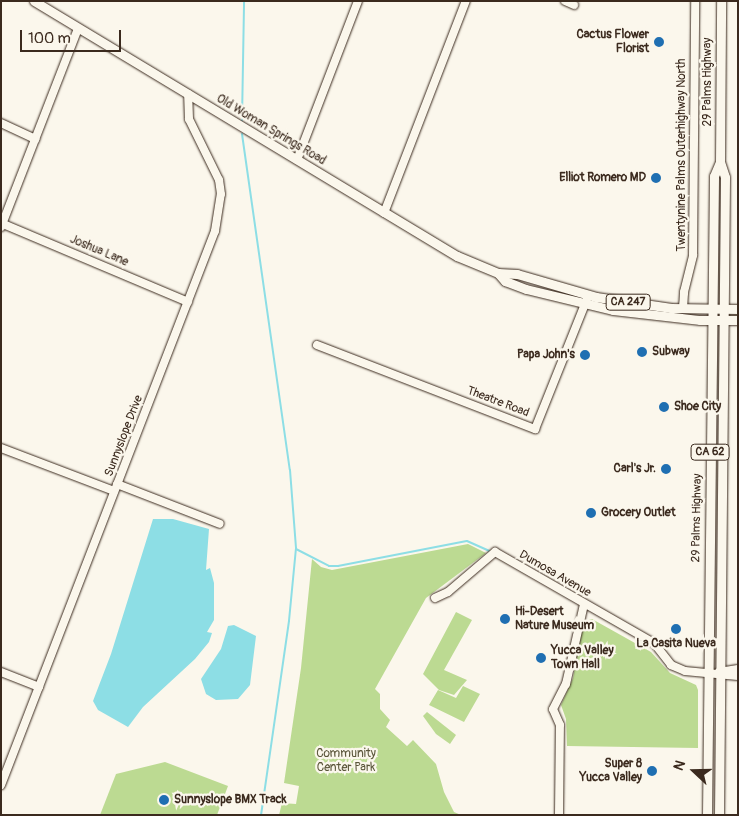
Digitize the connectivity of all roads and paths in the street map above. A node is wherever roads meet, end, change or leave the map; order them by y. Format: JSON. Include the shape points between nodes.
{"nodes":[{"id":1,"x":34,"y":1,"type":"edge"},
{"id":2,"x":358,"y":1,"type":"edge"},
{"id":3,"x":466,"y":1,"type":"edge"},
{"id":4,"x":565,"y":1,"type":"edge"},
{"id":5,"x":695,"y":1,"type":"edge"},
{"id":6,"x":721,"y":1,"type":"edge"},
{"id":7,"x":46,"y":5,"type":"edge"},
{"id":8,"x":574,"y":5,"type":"dead end"},
{"id":9,"x":78,"y":28,"type":"junction"},
{"id":10,"x":188,"y":94,"type":"junction"},
{"id":11,"x":1,"y":123,"type":"edge"},
{"id":12,"x":35,"y":139,"type":"junction"},
{"id":13,"x":297,"y":160,"type":"junction"},
{"id":14,"x":720,"y":162,"type":"junction"},
{"id":15,"x":384,"y":213,"type":"junction"},
{"id":16,"x":2,"y":224,"type":"edge"},
{"id":17,"x":498,"y":273,"type":"junction"},
{"id":18,"x":588,"y":294,"type":"junction"},
{"id":19,"x":188,"y":302,"type":"junction"},
{"id":20,"x":585,"y":305,"type":"junction"},
{"id":21,"x":683,"y":308,"type":"junction"},
{"id":22,"x":724,"y":308,"type":"junction"},
{"id":23,"x":712,"y":309,"type":"junction"},
{"id":24,"x":738,"y":309,"type":"edge"},
{"id":25,"x":724,"y":319,"type":"junction"},
{"id":26,"x":712,"y":320,"type":"junction"},
{"id":27,"x":738,"y":320,"type":"edge"},
{"id":28,"x":317,"y":345,"type":"dead end"},
{"id":29,"x":1,"y":448,"type":"edge"},
{"id":30,"x":116,"y":488,"type":"junction"},
{"id":31,"x":220,"y":524,"type":"dead end"},
{"id":32,"x":435,"y":598,"type":"dead end"},
{"id":33,"x":584,"y":604,"type":"junction"},
{"id":34,"x":738,"y":669,"type":"edge"},
{"id":35,"x":1,"y":672,"type":"edge"},
{"id":36,"x":708,"y":672,"type":"junction"},
{"id":37,"x":719,"y":672,"type":"junction"},
{"id":38,"x":738,"y":676,"type":"edge"},
{"id":39,"x":39,"y":686,"type":"junction"},
{"id":40,"x":1,"y":785,"type":"edge"},
{"id":41,"x":559,"y":815,"type":"edge"},
{"id":42,"x":707,"y":815,"type":"edge"},
{"id":43,"x":719,"y":815,"type":"edge"}],
"edges":[{"from":1,"to":7,"type":"main road","name":"Old Woman Springs Road","number":"CA 247"},
{"from":2,"to":13,"type":"street"},
{"from":3,"to":15,"type":"street"},
{"from":4,"to":8,"type":"street"},
{"from":5,"to":21,"type":"street","name":"Twentynine Palms Outerhighway North","via":[[693,255]]},
{"from":6,"to":14,"type":"main road","name":"29 Palms Highway","number":"CA 62"},
{"from":7,"to":9,"type":"main road","name":"Old Woman Springs Road","number":"CA 247"},
{"from":9,"to":10,"type":"main road","name":"Old Woman Springs Road","number":"CA 247"},
{"from":9,"to":12,"type":"street"},
{"from":10,"to":13,"type":"main road","name":"Old Woman Springs Road","number":"CA 247"},
{"from":10,"to":19,"type":"street","name":"Sunnyslope Drive","via":[[189,119],[213,162],[221,194],[215,231]]},
{"from":11,"to":12,"type":"street"},
{"from":12,"to":16,"type":"street"},
{"from":13,"to":15,"type":"main road","name":"Old Woman Springs Road","number":"CA 247"},
{"from":14,"to":22,"type":"main road","name":"29 Palms Highway","number":"CA 62","via":[[725,177]]},
{"from":14,"to":23,"type":"main road","name":"29 Palms Highway","number":"CA 62","via":[[714,176]]},
{"from":15,"to":17,"type":"main road","name":"Old Woman Springs Road","number":"CA 247","via":[[457,256]]},
{"from":16,"to":19,"type":"street","name":"Joshua Lane"},
{"from":17,"to":18,"type":"main road","name":"Old Woman Springs Road","number":"CA 247","via":[[517,274]]},
{"from":17,"to":20,"type":"main road","name":"Old Woman Springs Road","number":"CA 247","via":[[505,281],[526,289]]},
{"from":18,"to":20,"type":"street","name":"Theatre Road"},
{"from":18,"to":21,"type":"main road","name":"Old Woman Springs Road","number":"CA 247"},
{"from":19,"to":30,"type":"street","name":"Sunnyslope Drive"},
{"from":20,"to":26,"type":"main road","name":"Old Woman Springs Road","number":"CA 247","via":[[643,315]]},
{"from":20,"to":28,"type":"street","name":"Theatre Road","via":[[535,429]]},
{"from":21,"to":23,"type":"main road","name":"Old Woman Springs Road","number":"CA 247"},
{"from":22,"to":23,"type":"main road","name":"Old Woman Springs Road","number":"CA 247"},
{"from":22,"to":24,"type":"main road"},
{"from":22,"to":25,"type":"main road","name":"29 Palms Highway","number":"CA 62"},
{"from":23,"to":26,"type":"main road","name":"29 Palms Highway","number":"CA 62"},
{"from":25,"to":26,"type":"main road","name":"Old Woman Springs Road","number":"CA 247"},
{"from":25,"to":27,"type":"main road"},
{"from":25,"to":37,"type":"main road","name":"29 Palms Highway","number":"CA 62"},
{"from":26,"to":36,"type":"main road","name":"29 Palms Highway","number":"CA 62"},
{"from":29,"to":30,"type":"street"},
{"from":30,"to":31,"type":"street"},
{"from":30,"to":39,"type":"street","name":"Sunnyslope Drive"},
{"from":32,"to":33,"type":"street","name":"Dumosa Avenue","via":[[448,592],[494,552]]},
{"from":33,"to":36,"type":"street","name":"Dumosa Avenue","via":[[654,643],[671,665],[685,671]]},
{"from":33,"to":41,"type":"street","via":[[566,684],[553,709],[560,725]]},
{"from":34,"to":37,"type":"street","name":"Dumosa Avenue"},
{"from":35,"to":39,"type":"street"},
{"from":36,"to":37,"type":"street","name":"Dumosa Avenue"},
{"from":36,"to":42,"type":"main road","name":"29 Palms Highway","number":"CA 62"},
{"from":37,"to":38,"type":"street","name":"Dumosa Avenue"},
{"from":37,"to":43,"type":"main road","name":"29 Palms Highway","number":"CA 62"},
{"from":39,"to":40,"type":"street","name":"Sunnyslope Drive"}]}
